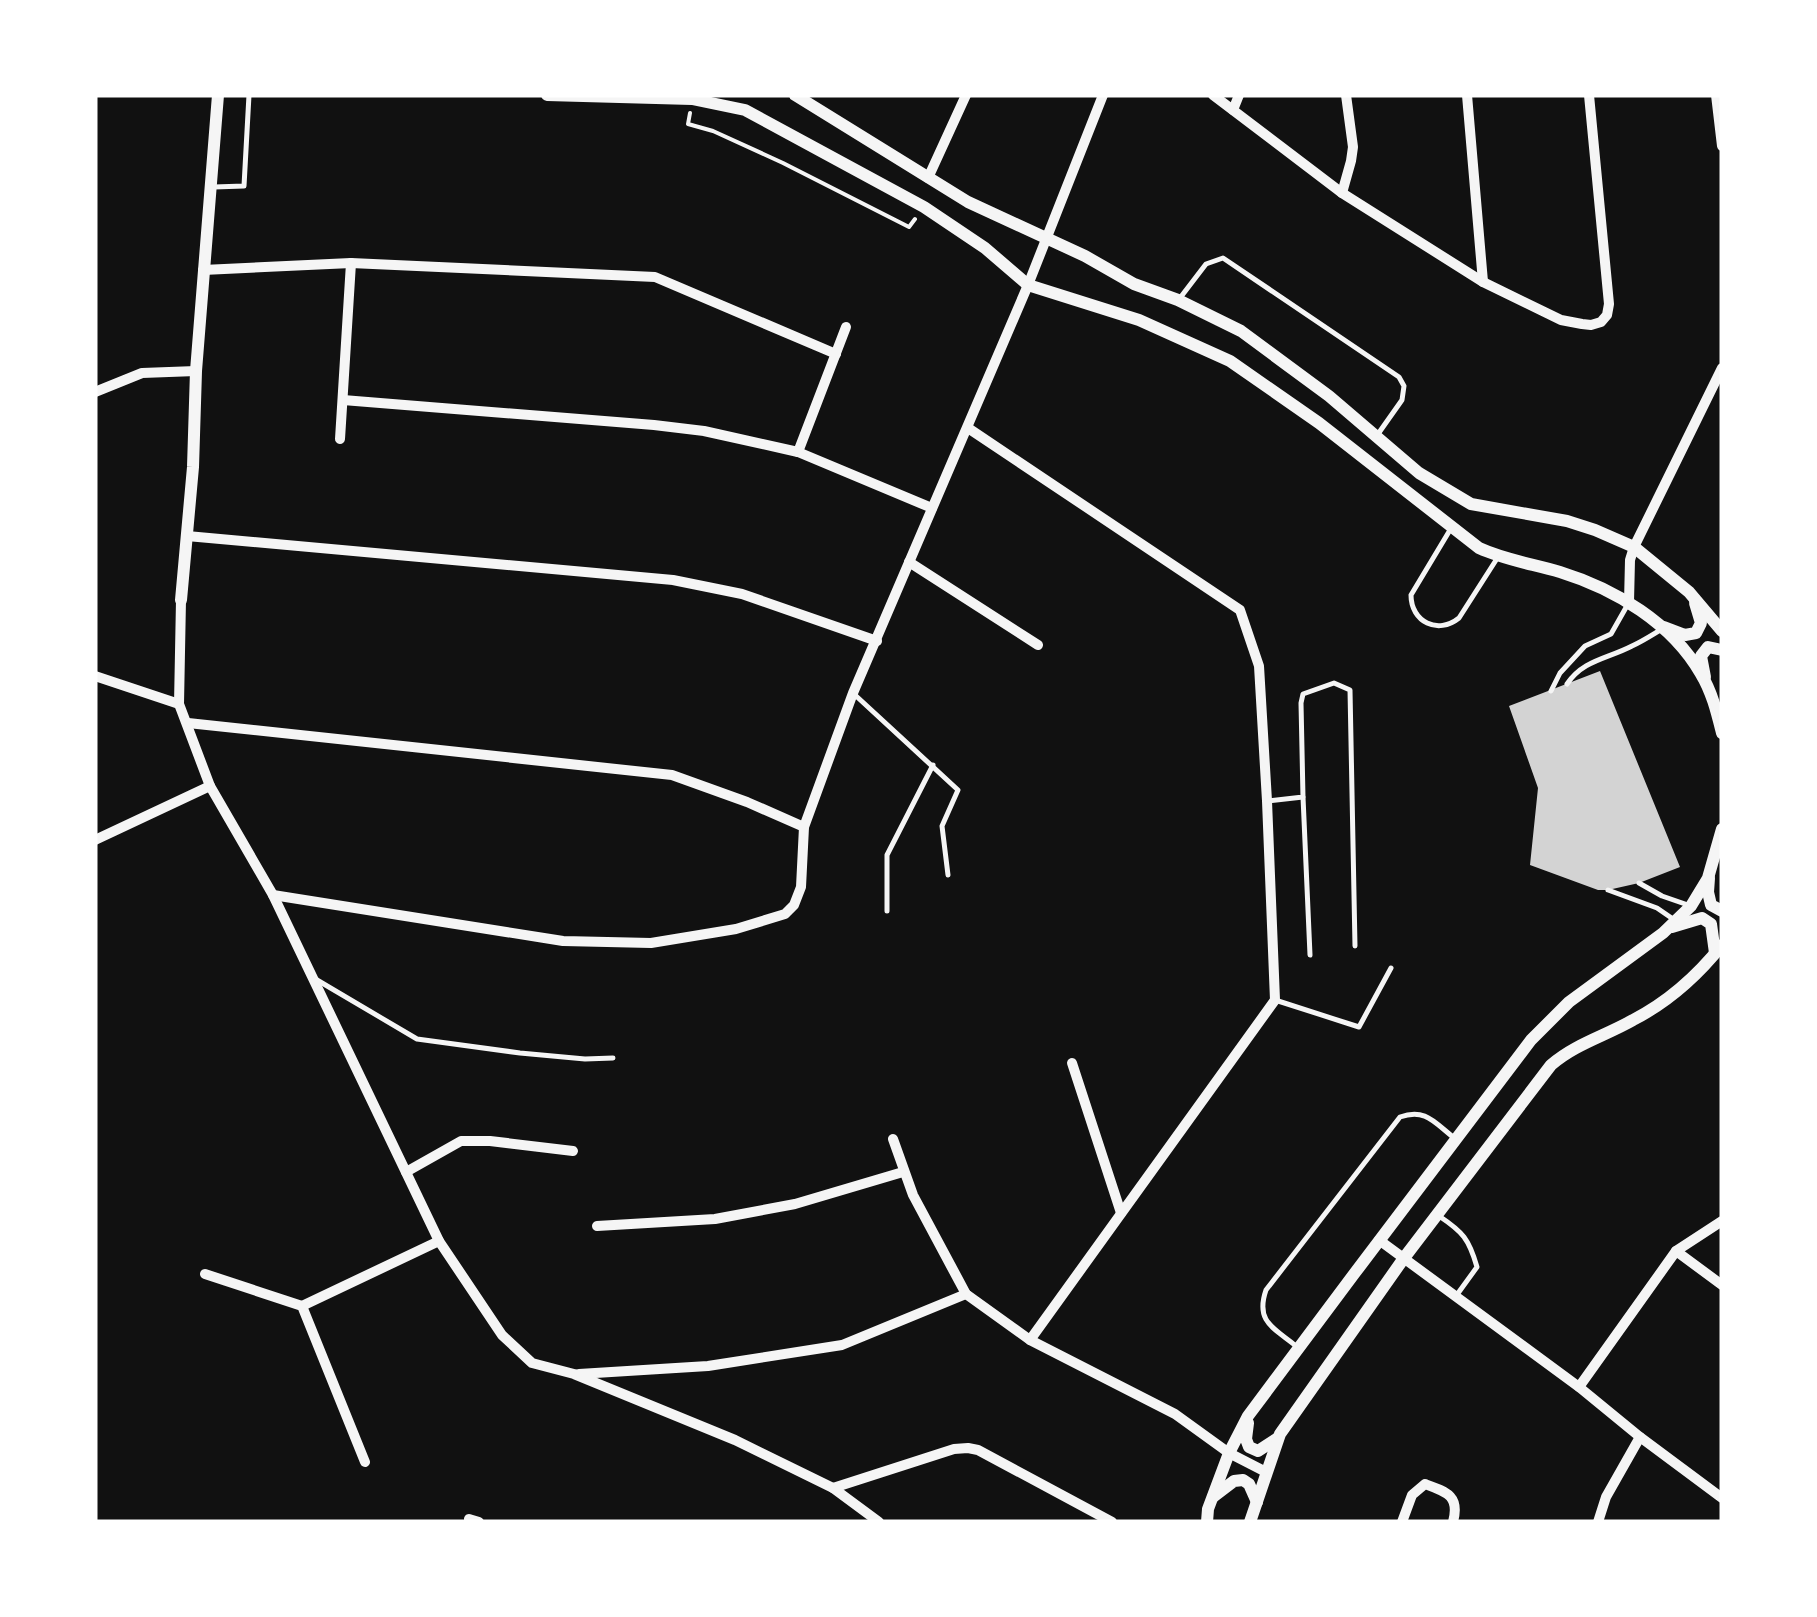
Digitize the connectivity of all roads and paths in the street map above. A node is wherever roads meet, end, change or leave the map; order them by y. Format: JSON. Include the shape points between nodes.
{"nodes":[{"id":1,"x":218,"y":95,"type":"edge"},
{"id":2,"x":249,"y":95,"type":"edge"},
{"id":3,"x":546,"y":95,"type":"edge"},
{"id":4,"x":795,"y":95,"type":"edge"},
{"id":5,"x":966,"y":95,"type":"edge"},
{"id":6,"x":1103,"y":95,"type":"edge"},
{"id":7,"x":1213,"y":95,"type":"edge"},
{"id":8,"x":1240,"y":95,"type":"edge"},
{"id":9,"x":1346,"y":95,"type":"edge"},
{"id":10,"x":1466,"y":95,"type":"edge"},
{"id":11,"x":1589,"y":95,"type":"edge"},
{"id":12,"x":1716,"y":95,"type":"edge"},
{"id":13,"x":692,"y":99,"type":"junction"},
{"id":14,"x":1233,"y":110,"type":"junction"},
{"id":15,"x":1722,"y":146,"type":"edge"},
{"id":16,"x":928,"y":178,"type":"junction"},
{"id":17,"x":212,"y":187,"type":"junction"},
{"id":18,"x":1342,"y":192,"type":"junction"},
{"id":19,"x":924,"y":207,"type":"junction"},
{"id":20,"x":1046,"y":237,"type":"junction"},
{"id":21,"x":352,"y":262,"type":"junction"},
{"id":22,"x":204,"y":270,"type":"junction"},
{"id":23,"x":1484,"y":282,"type":"junction"},
{"id":24,"x":1028,"y":285,"type":"junction"},
{"id":25,"x":1178,"y":300,"type":"junction"},
{"id":26,"x":846,"y":326,"type":"dead end"},
{"id":27,"x":836,"y":354,"type":"junction"},
{"id":28,"x":1722,"y":368,"type":"edge"},
{"id":29,"x":196,"y":371,"type":"junction"},
{"id":30,"x":95,"y":392,"type":"edge"},
{"id":31,"x":343,"y":400,"type":"junction"},
{"id":32,"x":968,"y":428,"type":"junction"},
{"id":33,"x":1377,"y":435,"type":"junction"},
{"id":34,"x":340,"y":438,"type":"dead end"},
{"id":35,"x":798,"y":452,"type":"junction"},
{"id":36,"x":932,"y":508,"type":"junction"},
{"id":37,"x":1452,"y":528,"type":"junction"},
{"id":38,"x":187,"y":536,"type":"junction"},
{"id":39,"x":1634,"y":547,"type":"junction"},
{"id":40,"x":1498,"y":557,"type":"junction"},
{"id":41,"x":909,"y":562,"type":"junction"},
{"id":42,"x":1694,"y":598,"type":"junction"},
{"id":43,"x":181,"y":600,"type":"joint"},
{"id":44,"x":1629,"y":602,"type":"junction"},
{"id":45,"x":1660,"y":627,"type":"junction"},
{"id":46,"x":1722,"y":631,"type":"edge"},
{"id":47,"x":877,"y":641,"type":"junction"},
{"id":48,"x":1038,"y":646,"type":"dead end"},
{"id":49,"x":1722,"y":650,"type":"edge"},
{"id":50,"x":95,"y":676,"type":"edge"},
{"id":51,"x":1567,"y":684,"type":"dead end"},
{"id":52,"x":1708,"y":690,"type":"junction"},
{"id":53,"x":1552,"y":691,"type":"dead end"},
{"id":54,"x":853,"y":694,"type":"junction"},
{"id":55,"x":179,"y":704,"type":"junction"},
{"id":56,"x":188,"y":723,"type":"junction"},
{"id":57,"x":1722,"y":733,"type":"edge"},
{"id":58,"x":933,"y":765,"type":"junction"},
{"id":59,"x":210,"y":786,"type":"junction"},
{"id":60,"x":1303,"y":797,"type":"junction"},
{"id":61,"x":1268,"y":802,"type":"junction"},
{"id":62,"x":804,"y":827,"type":"junction"},
{"id":63,"x":1722,"y":829,"type":"edge"},
{"id":64,"x":95,"y":840,"type":"edge"},
{"id":65,"x":1709,"y":875,"type":"junction"},
{"id":66,"x":948,"y":876,"type":"dead end"},
{"id":67,"x":1639,"y":883,"type":"dead end"},
{"id":68,"x":1608,"y":890,"type":"dead end"},
{"id":69,"x":273,"y":896,"type":"junction"},
{"id":70,"x":1691,"y":906,"type":"junction"},
{"id":71,"x":887,"y":911,"type":"dead end"},
{"id":72,"x":1722,"y":911,"type":"edge"},
{"id":73,"x":1671,"y":925,"type":"junction"},
{"id":74,"x":1355,"y":946,"type":"dead end"},
{"id":75,"x":1718,"y":949,"type":"edge"},
{"id":76,"x":1310,"y":955,"type":"dead end"},
{"id":77,"x":1391,"y":968,"type":"dead end"},
{"id":78,"x":315,"y":978,"type":"junction"},
{"id":79,"x":1275,"y":1000,"type":"junction"},
{"id":80,"x":613,"y":1058,"type":"dead end"},
{"id":81,"x":1072,"y":1063,"type":"dead end"},
{"id":82,"x":894,"y":1139,"type":"dead end"},
{"id":83,"x":1457,"y":1140,"type":"junction"},
{"id":84,"x":573,"y":1151,"type":"dead end"},
{"id":85,"x":406,"y":1172,"type":"junction"},
{"id":86,"x":903,"y":1172,"type":"junction"},
{"id":87,"x":1121,"y":1214,"type":"junction"},
{"id":88,"x":1436,"y":1215,"type":"junction"},
{"id":89,"x":1722,"y":1220,"type":"edge"},
{"id":90,"x":597,"y":1226,"type":"dead end"},
{"id":91,"x":1379,"y":1240,"type":"junction"},
{"id":92,"x":439,"y":1241,"type":"junction"},
{"id":93,"x":1676,"y":1251,"type":"junction"},
{"id":94,"x":1404,"y":1258,"type":"junction"},
{"id":95,"x":206,"y":1274,"type":"dead end"},
{"id":96,"x":1722,"y":1285,"type":"edge"},
{"id":97,"x":966,"y":1294,"type":"junction"},
{"id":98,"x":1456,"y":1296,"type":"junction"},
{"id":99,"x":302,"y":1306,"type":"junction"},
{"id":100,"x":1030,"y":1340,"type":"junction"},
{"id":101,"x":1299,"y":1348,"type":"junction"},
{"id":102,"x":574,"y":1374,"type":"junction"},
{"id":103,"x":1579,"y":1387,"type":"junction"},
{"id":104,"x":1248,"y":1416,"type":"junction"},
{"id":105,"x":1640,"y":1437,"type":"junction"},
{"id":106,"x":1278,"y":1438,"type":"junction"},
{"id":107,"x":1229,"y":1452,"type":"junction"},
{"id":108,"x":365,"y":1462,"type":"dead end"},
{"id":109,"x":1266,"y":1472,"type":"junction"},
{"id":110,"x":832,"y":1488,"type":"junction"},
{"id":111,"x":1213,"y":1497,"type":"junction"},
{"id":112,"x":1722,"y":1498,"type":"edge"},
{"id":113,"x":1257,"y":1502,"type":"junction"},
{"id":114,"x":879,"y":1522,"type":"edge"},
{"id":115,"x":1112,"y":1522,"type":"edge"},
{"id":116,"x":1206,"y":1522,"type":"edge"},
{"id":117,"x":1250,"y":1522,"type":"edge"},
{"id":118,"x":1402,"y":1522,"type":"edge"},
{"id":119,"x":1452,"y":1522,"type":"edge"},
{"id":120,"x":1598,"y":1522,"type":"edge"}],
"edges":[{"from":1,"to":17,"type":"street"},
{"from":2,"to":17,"type":"lane","via":[[244,186]]},
{"from":3,"to":13,"type":"street"},
{"from":4,"to":16,"type":"street"},
{"from":5,"to":16,"type":"street"},
{"from":6,"to":20,"type":"street"},
{"from":7,"to":14,"type":"street"},
{"from":8,"to":14,"type":"street"},
{"from":9,"to":18,"type":"street","via":[[1352,147]]},
{"from":10,"to":23,"type":"street"},
{"from":11,"to":23,"type":"street","via":[[1607,315],[1591,325],[1561,320]]},
{"from":12,"to":15,"type":"street"},
{"from":13,"to":19,"type":"street","via":[[745,110]]},
{"from":13,"to":19,"type":"path","via":[[688,124],[909,227]]},
{"from":14,"to":18,"type":"street"},
{"from":16,"to":20,"type":"street"},
{"from":17,"to":22,"type":"street"},
{"from":18,"to":23,"type":"street"},
{"from":19,"to":24,"type":"street"},
{"from":20,"to":24,"type":"street"},
{"from":20,"to":25,"type":"street"},
{"from":21,"to":22,"type":"street"},
{"from":21,"to":27,"type":"street","via":[[655,276]]},
{"from":21,"to":31,"type":"street"},
{"from":22,"to":29,"type":"street"},
{"from":24,"to":32,"type":"street"},
{"from":24,"to":37,"type":"street","via":[[1139,320],[1230,361]]},
{"from":25,"to":33,"type":"street","via":[[1241,331]]},
{"from":25,"to":33,"type":"lane","via":[[1206,264],[1223,258],[1399,377],[1402,400]]},
{"from":26,"to":27,"type":"street"},
{"from":27,"to":35,"type":"street"},
{"from":28,"to":39,"type":"street"},
{"from":29,"to":30,"type":"street","via":[[142,374]]},
{"from":29,"to":38,"type":"street"},
{"from":31,"to":34,"type":"street"},
{"from":31,"to":35,"type":"street","via":[[654,425]]},
{"from":32,"to":36,"type":"street"},
{"from":32,"to":61,"type":"street","via":[[1240,610],[1259,666]]},
{"from":33,"to":39,"type":"street","via":[[1419,473],[1470,504],[1567,521]]},
{"from":35,"to":36,"type":"street"},
{"from":36,"to":41,"type":"street"},
{"from":37,"to":40,"type":"street"},
{"from":37,"to":40,"type":"lane","via":[[1411,594],[1421,620],[1453,623]]},
{"from":38,"to":43,"type":"street"},
{"from":38,"to":47,"type":"street","via":[[673,580],[742,594]]},
{"from":39,"to":42,"type":"street"},
{"from":39,"to":44,"type":"street"},
{"from":40,"to":44,"type":"street","via":[[1595,584]]},
{"from":41,"to":47,"type":"street"},
{"from":41,"to":48,"type":"street"},
{"from":42,"to":45,"type":"street","via":[[1701,623],[1696,633]]},
{"from":42,"to":46,"type":"street"},
{"from":43,"to":55,"type":"street"},
{"from":44,"to":45,"type":"street"},
{"from":44,"to":53,"type":"lane","via":[[1611,634],[1585,646]]},
{"from":45,"to":51,"type":"lane","via":[[1576,671]]},
{"from":45,"to":52,"type":"street"},
{"from":47,"to":54,"type":"street"},
{"from":49,"to":52,"type":"street","via":[[1708,648],[1701,656]]},
{"from":50,"to":55,"type":"street"},
{"from":52,"to":57,"type":"street"},
{"from":54,"to":58,"type":"lane"},
{"from":54,"to":62,"type":"street"},
{"from":55,"to":56,"type":"street"},
{"from":56,"to":59,"type":"street"},
{"from":56,"to":62,"type":"street","via":[[672,776]]},
{"from":58,"to":66,"type":"lane","via":[[958,790],[942,826]]},
{"from":58,"to":71,"type":"lane","via":[[886,855]]},
{"from":59,"to":64,"type":"street"},
{"from":59,"to":69,"type":"street"},
{"from":60,"to":61,"type":"lane"},
{"from":60,"to":74,"type":"lane","via":[[1303,694],[1334,683],[1345,686]]},
{"from":60,"to":76,"type":"lane"},
{"from":61,"to":79,"type":"street"},
{"from":62,"to":69,"type":"street","via":[[800,887],[785,914],[651,942],[563,941]]},
{"from":63,"to":65,"type":"street"},
{"from":65,"to":70,"type":"street"},
{"from":65,"to":72,"type":"street","via":[[1711,906]]},
{"from":67,"to":70,"type":"lane"},
{"from":68,"to":73,"type":"lane","via":[[1657,908]]},
{"from":69,"to":78,"type":"street"},
{"from":70,"to":73,"type":"street"},
{"from":73,"to":75,"type":"street","via":[[1702,918],[1712,924]]},
{"from":73,"to":83,"type":"street","via":[[1569,1002],[1531,1040]]},
{"from":75,"to":88,"type":"street","via":[[1670,996],[1551,1065]]},
{"from":77,"to":79,"type":"lane","via":[[1359,1027]]},
{"from":78,"to":80,"type":"lane","via":[[417,1038]]},
{"from":78,"to":85,"type":"street"},
{"from":79,"to":87,"type":"street"},
{"from":81,"to":87,"type":"street"},
{"from":82,"to":86,"type":"street"},
{"from":83,"to":91,"type":"street"},
{"from":83,"to":101,"type":"lane","via":[[1424,1114],[1400,1117],[1266,1290],[1266,1322]]},
{"from":84,"to":85,"type":"street","via":[[462,1141]]},
{"from":85,"to":92,"type":"street"},
{"from":86,"to":90,"type":"street","via":[[731,1216]]},
{"from":86,"to":97,"type":"street"},
{"from":87,"to":100,"type":"street"},
{"from":88,"to":94,"type":"street"},
{"from":88,"to":98,"type":"lane","via":[[1462,1231],[1477,1268]]},
{"from":89,"to":93,"type":"street"},
{"from":91,"to":94,"type":"street"},
{"from":91,"to":101,"type":"street"},
{"from":92,"to":99,"type":"street"},
{"from":92,"to":102,"type":"street","via":[[502,1335],[532,1363]]},
{"from":93,"to":96,"type":"street"},
{"from":93,"to":103,"type":"street"},
{"from":94,"to":98,"type":"street"},
{"from":94,"to":106,"type":"street"},
{"from":95,"to":99,"type":"street"},
{"from":97,"to":100,"type":"street"},
{"from":97,"to":102,"type":"street","via":[[842,1344],[708,1366]]},
{"from":98,"to":103,"type":"street"},
{"from":99,"to":108,"type":"street"},
{"from":100,"to":107,"type":"street","via":[[1175,1414]]},
{"from":101,"to":104,"type":"street"},
{"from":102,"to":110,"type":"street"},
{"from":103,"to":105,"type":"street"},
{"from":104,"to":106,"type":"street","via":[[1248,1447],[1258,1452]]},
{"from":104,"to":107,"type":"street"},
{"from":105,"to":112,"type":"street"},
{"from":105,"to":120,"type":"street"},
{"from":106,"to":109,"type":"street"},
{"from":107,"to":109,"type":"street"},
{"from":107,"to":111,"type":"street"},
{"from":109,"to":113,"type":"street"},
{"from":110,"to":114,"type":"street"},
{"from":110,"to":115,"type":"street","via":[[968,1448]]},
{"from":111,"to":113,"type":"street","via":[[1242,1480]]},
{"from":111,"to":116,"type":"street"},
{"from":113,"to":117,"type":"street"},
{"from":118,"to":119,"type":"street","via":[[1412,1495],[1425,1484],[1450,1495]]}]}
